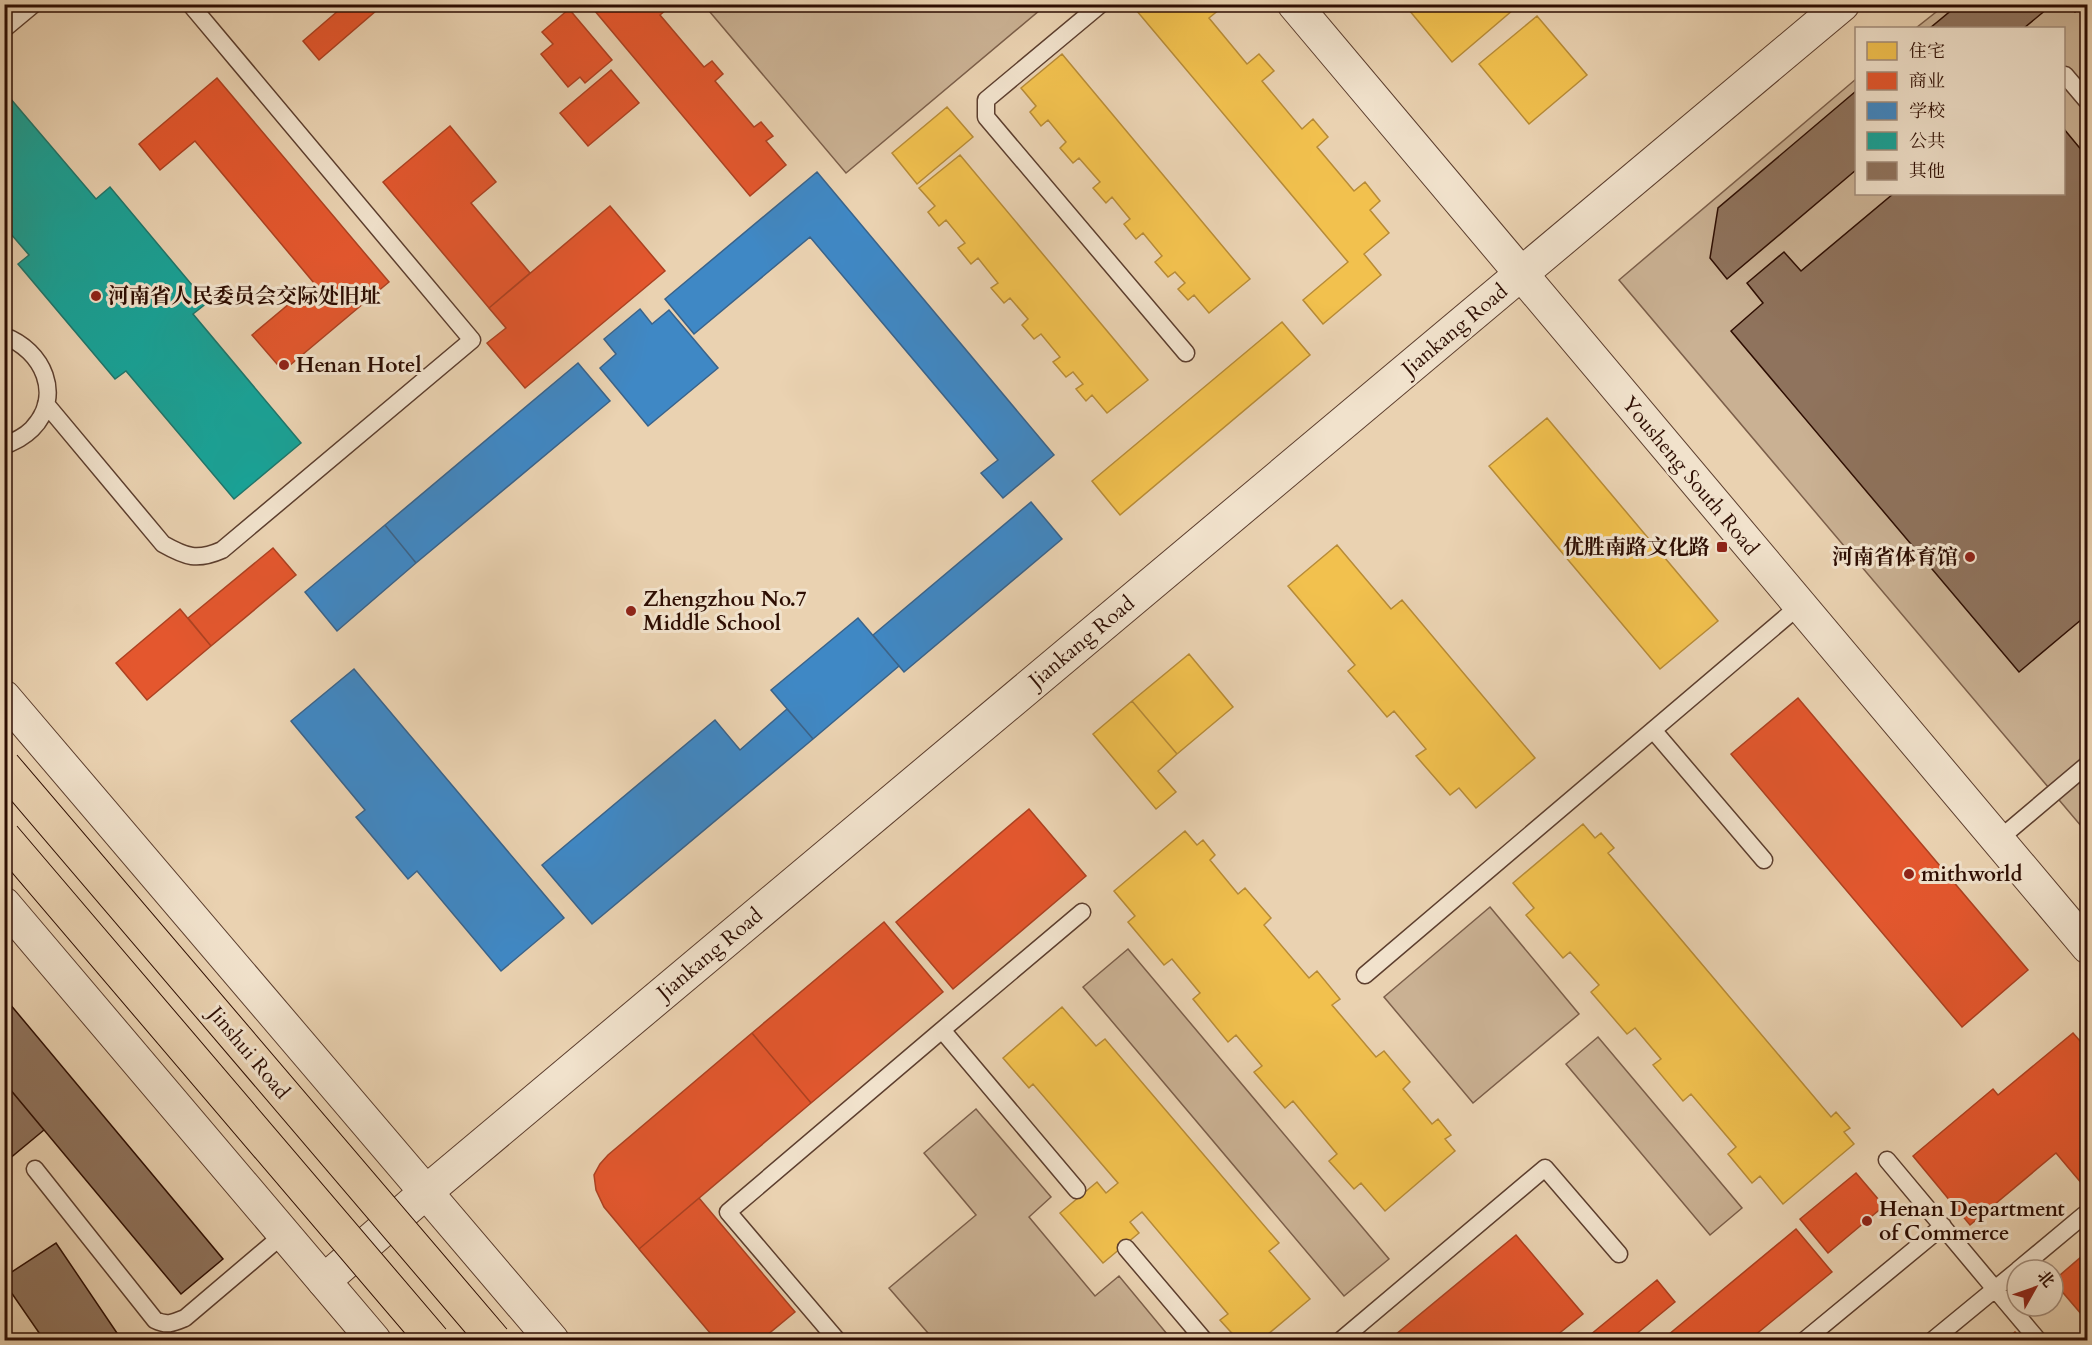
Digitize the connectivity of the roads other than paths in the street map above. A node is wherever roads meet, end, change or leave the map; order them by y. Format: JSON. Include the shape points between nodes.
{"nodes":[{"id":1,"x":34,"y":4,"type":"edge"},
{"id":2,"x":190,"y":4,"type":"edge"},
{"id":3,"x":1101,"y":4,"type":"edge"},
{"id":4,"x":1294,"y":4,"type":"edge"},
{"id":5,"x":1843,"y":4,"type":"edge"},
{"id":6,"x":4,"y":29,"type":"edge"},
{"id":7,"x":2065,"y":76,"type":"edge"},
{"id":8,"x":2088,"y":102,"type":"edge"},
{"id":9,"x":1521,"y":274,"type":"junction"},
{"id":10,"x":4,"y":336,"type":"edge"},
{"id":11,"x":1186,"y":353,"type":"dead end"},
{"id":12,"x":46,"y":404,"type":"junction"},
{"id":13,"x":4,"y":446,"type":"edge"},
{"id":14,"x":1799,"y":606,"type":"junction"},
{"id":15,"x":4,"y":697,"type":"edge"},
{"id":16,"x":1653,"y":730,"type":"junction"},
{"id":17,"x":2088,"y":764,"type":"edge"},
{"id":18,"x":4,"y":766,"type":"edge"},
{"id":19,"x":4,"y":837,"type":"edge"},
{"id":20,"x":1998,"y":840,"type":"junction"},
{"id":21,"x":1764,"y":860,"type":"dead end"},
{"id":22,"x":4,"y":904,"type":"edge"},
{"id":23,"x":1082,"y":912,"type":"dead end"},
{"id":24,"x":2088,"y":947,"type":"edge"},
{"id":25,"x":1365,"y":975,"type":"dead end"},
{"id":26,"x":942,"y":1030,"type":"junction"},
{"id":27,"x":1887,"y":1160,"type":"dead end"},
{"id":28,"x":35,"y":1169,"type":"dead end"},
{"id":29,"x":1077,"y":1190,"type":"dead end"},
{"id":30,"x":426,"y":1192,"type":"junction"},
{"id":31,"x":2084,"y":1215,"type":"dead end"},
{"id":32,"x":1943,"y":1226,"type":"junction"},
{"id":33,"x":284,"y":1234,"type":"junction"},
{"id":34,"x":1126,"y":1248,"type":"dead end"},
{"id":35,"x":1619,"y":1254,"type":"dead end"},
{"id":36,"x":2032,"y":1258,"type":"edge"},
{"id":37,"x":324,"y":1281,"type":"junction"},
{"id":38,"x":2005,"y":1281,"type":"edge"},
{"id":39,"x":1995,"y":1289,"type":"junction"},
{"id":40,"x":374,"y":1341,"type":"edge"},
{"id":41,"x":433,"y":1341,"type":"edge"},
{"id":42,"x":494,"y":1341,"type":"edge"},
{"id":43,"x":552,"y":1341,"type":"edge"},
{"id":44,"x":837,"y":1341,"type":"edge"},
{"id":45,"x":1204,"y":1341,"type":"edge"},
{"id":46,"x":1341,"y":1341,"type":"edge"},
{"id":47,"x":1805,"y":1341,"type":"edge"},
{"id":48,"x":1933,"y":1341,"type":"edge"},
{"id":49,"x":2038,"y":1341,"type":"edge"}],
"edges":[{"from":1,"to":6,"type":"lane"},
{"from":2,"to":12,"type":"lane","via":[[472,340],[222,550],[207,557],[185,556],[163,544]]},
{"from":3,"to":11,"type":"lane","via":[[986,100],[986,117]]},
{"from":4,"to":9,"type":"street","name":"Yousheng South Road"},
{"from":5,"to":9,"type":"street","name":"Jiankang Road"},
{"from":7,"to":8,"type":"lane"},
{"from":9,"to":14,"type":"street","name":"Yousheng South Road"},
{"from":9,"to":30,"type":"street","name":"Jiankang Road"},
{"from":10,"to":12,"type":"lane","via":[[31,351],[41,365],[47,381]]},
{"from":12,"to":13,"type":"lane","via":[[33,428]]},
{"from":14,"to":16,"type":"lane"},
{"from":14,"to":20,"type":"street","name":"Yousheng South Road"},
{"from":15,"to":30,"type":"street"},
{"from":16,"to":21,"type":"lane"},
{"from":16,"to":25,"type":"lane"},
{"from":17,"to":20,"type":"lane"},
{"from":18,"to":42,"type":"main road","name":"Jinshui Road","bridge":true},
{"from":19,"to":41,"type":"main road","bridge":true},
{"from":20,"to":24,"type":"street","name":"Yousheng South Road"},
{"from":22,"to":33,"type":"street"},
{"from":23,"to":26,"type":"lane"},
{"from":26,"to":29,"type":"lane"},
{"from":26,"to":44,"type":"lane","via":[[728,1212]]},
{"from":27,"to":32,"type":"lane"},
{"from":28,"to":33,"type":"lane","via":[[155,1320],[164,1324],[185,1318]]},
{"from":30,"to":37,"type":"street","name":"Jiankang Road"},
{"from":30,"to":43,"type":"street"},
{"from":31,"to":36,"type":"lane"},
{"from":32,"to":39,"type":"lane"},
{"from":32,"to":47,"type":"lane"},
{"from":33,"to":37,"type":"street"},
{"from":34,"to":45,"type":"lane"},
{"from":35,"to":46,"type":"lane","via":[[1545,1168]]},
{"from":37,"to":40,"type":"street"},
{"from":38,"to":39,"type":"lane"},
{"from":39,"to":48,"type":"lane"},
{"from":39,"to":49,"type":"lane"}]}
